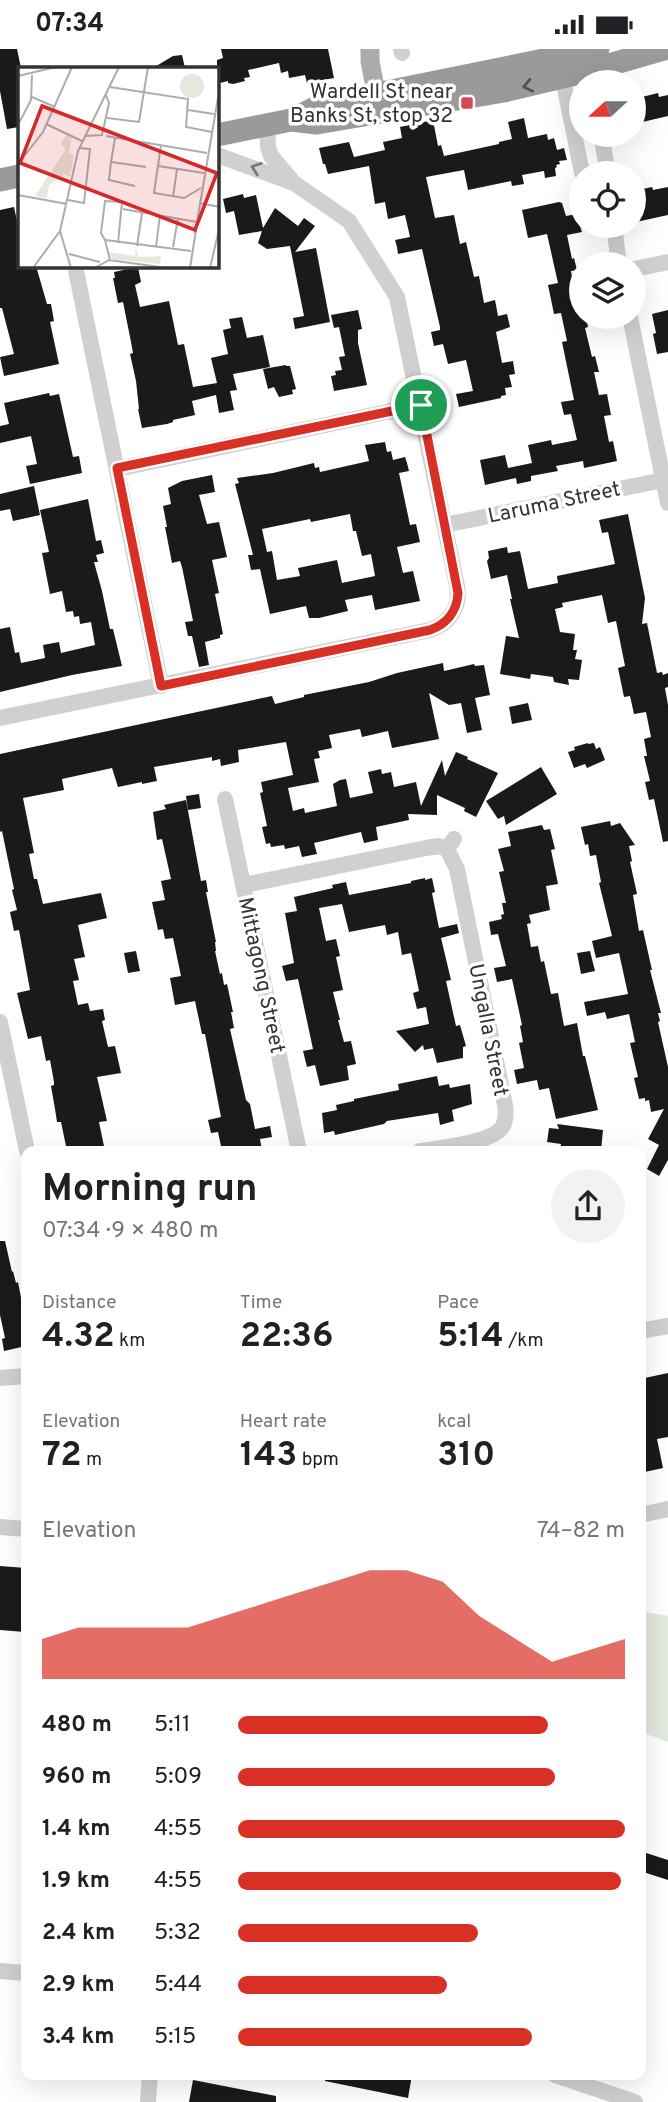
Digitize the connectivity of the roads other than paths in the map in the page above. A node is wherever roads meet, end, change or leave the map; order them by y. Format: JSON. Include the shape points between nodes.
{"nodes":[{"id":1,"x":370,"y":49,"type":"edge"},
{"id":2,"x":376,"y":49,"type":"edge"},
{"id":3,"x":664,"y":49,"type":"edge"},
{"id":4,"x":590,"y":64,"type":"edge"},
{"id":5,"x":560,"y":68,"type":"junction"},
{"id":6,"x":385,"y":102,"type":"junction"},
{"id":7,"x":267,"y":125,"type":"junction"},
{"id":8,"x":219,"y":135,"type":"edge"},
{"id":9,"x":219,"y":156,"type":"edge"},
{"id":10,"x":579,"y":161,"type":"edge"},
{"id":11,"x":18,"y":176,"type":"edge"},
{"id":12,"x":0,"y":180,"type":"edge"},
{"id":13,"x":294,"y":183,"type":"junction"},
{"id":14,"x":668,"y":262,"type":"edge"},
{"id":15,"x":646,"y":267,"type":"edge"},
{"id":16,"x":75,"y":268,"type":"edge"},
{"id":17,"x":633,"y":329,"type":"edge"},
{"id":18,"x":421,"y":405,"type":"junction"},
{"id":19,"x":117,"y":468,"type":"junction"},
{"id":20,"x":664,"y":469,"type":"edge"},
{"id":21,"x":668,"y":503,"type":"edge"},
{"id":22,"x":445,"y":525,"type":"junction"},
{"id":23,"x":161,"y":686,"type":"junction"},
{"id":24,"x":0,"y":718,"type":"edge"},
{"id":25,"x":225,"y":799,"type":"dead end"},
{"id":26,"x":244,"y":885,"type":"junction"},
{"id":27,"x":0,"y":1022,"type":"edge"},
{"id":28,"x":26,"y":1146,"type":"edge"},
{"id":29,"x":298,"y":1146,"type":"edge"},
{"id":30,"x":444,"y":1146,"type":"edge"},
{"id":31,"x":668,"y":1326,"type":"edge"},
{"id":32,"x":646,"y":1330,"type":"edge"},
{"id":33,"x":21,"y":1376,"type":"edge"},
{"id":34,"x":0,"y":1378,"type":"edge"},
{"id":35,"x":668,"y":1510,"type":"edge"},
{"id":36,"x":646,"y":1514,"type":"edge"},
{"id":37,"x":0,"y":1527,"type":"edge"},
{"id":38,"x":21,"y":1529,"type":"edge"},
{"id":39,"x":0,"y":1971,"type":"edge"},
{"id":40,"x":21,"y":1973,"type":"edge"},
{"id":41,"x":150,"y":2080,"type":"edge"},
{"id":42,"x":570,"y":2080,"type":"edge"},
{"id":43,"x":148,"y":2102,"type":"edge"},
{"id":44,"x":635,"y":2102,"type":"edge"}],
"edges":[{"from":1,"to":6,"type":"main road"},
{"from":2,"to":6,"type":"main road","via":[[383,67]]},
{"from":3,"to":4,"type":"highway"},
{"from":4,"to":5,"type":"highway"},
{"from":5,"to":6,"type":"highway","via":[[504,91]]},
{"from":5,"to":10,"type":"street"},
{"from":6,"to":7,"type":"highway","via":[[315,108]]},
{"from":7,"to":8,"type":"highway"},
{"from":7,"to":13,"type":"street","via":[[271,156]]},
{"from":13,"to":9,"type":"street","one_way":true},
{"from":11,"to":12,"type":"highway"},
{"from":13,"to":18,"type":"street","via":[[349,221],[394,290]]},
{"from":14,"to":15,"type":"street"},
{"from":16,"to":19,"type":"street"},
{"from":17,"to":20,"type":"street"},
{"from":18,"to":19,"type":"street"},
{"from":18,"to":22,"type":"street"},
{"from":19,"to":23,"type":"street"},
{"from":20,"to":21,"type":"street"},
{"from":20,"to":22,"type":"street","name":"Laruma Street"},
{"from":22,"to":23,"type":"street","via":[[458,593],[443,625]]},
{"from":23,"to":24,"type":"street"},
{"from":25,"to":26,"type":"street","name":"Mittagong Street"},
{"from":26,"to":29,"type":"street","name":"Mittagong Street"},
{"from":26,"to":30,"type":"street","name":"Ungalla Street","via":[[451,844],[505,1117],[493,1136]]},
{"from":27,"to":28,"type":"street"},
{"from":31,"to":32,"type":"street"},
{"from":33,"to":34,"type":"street"},
{"from":35,"to":36,"type":"street"},
{"from":37,"to":38,"type":"street"},
{"from":39,"to":40,"type":"street"},
{"from":41,"to":43,"type":"street"},
{"from":42,"to":44,"type":"street"}]}
